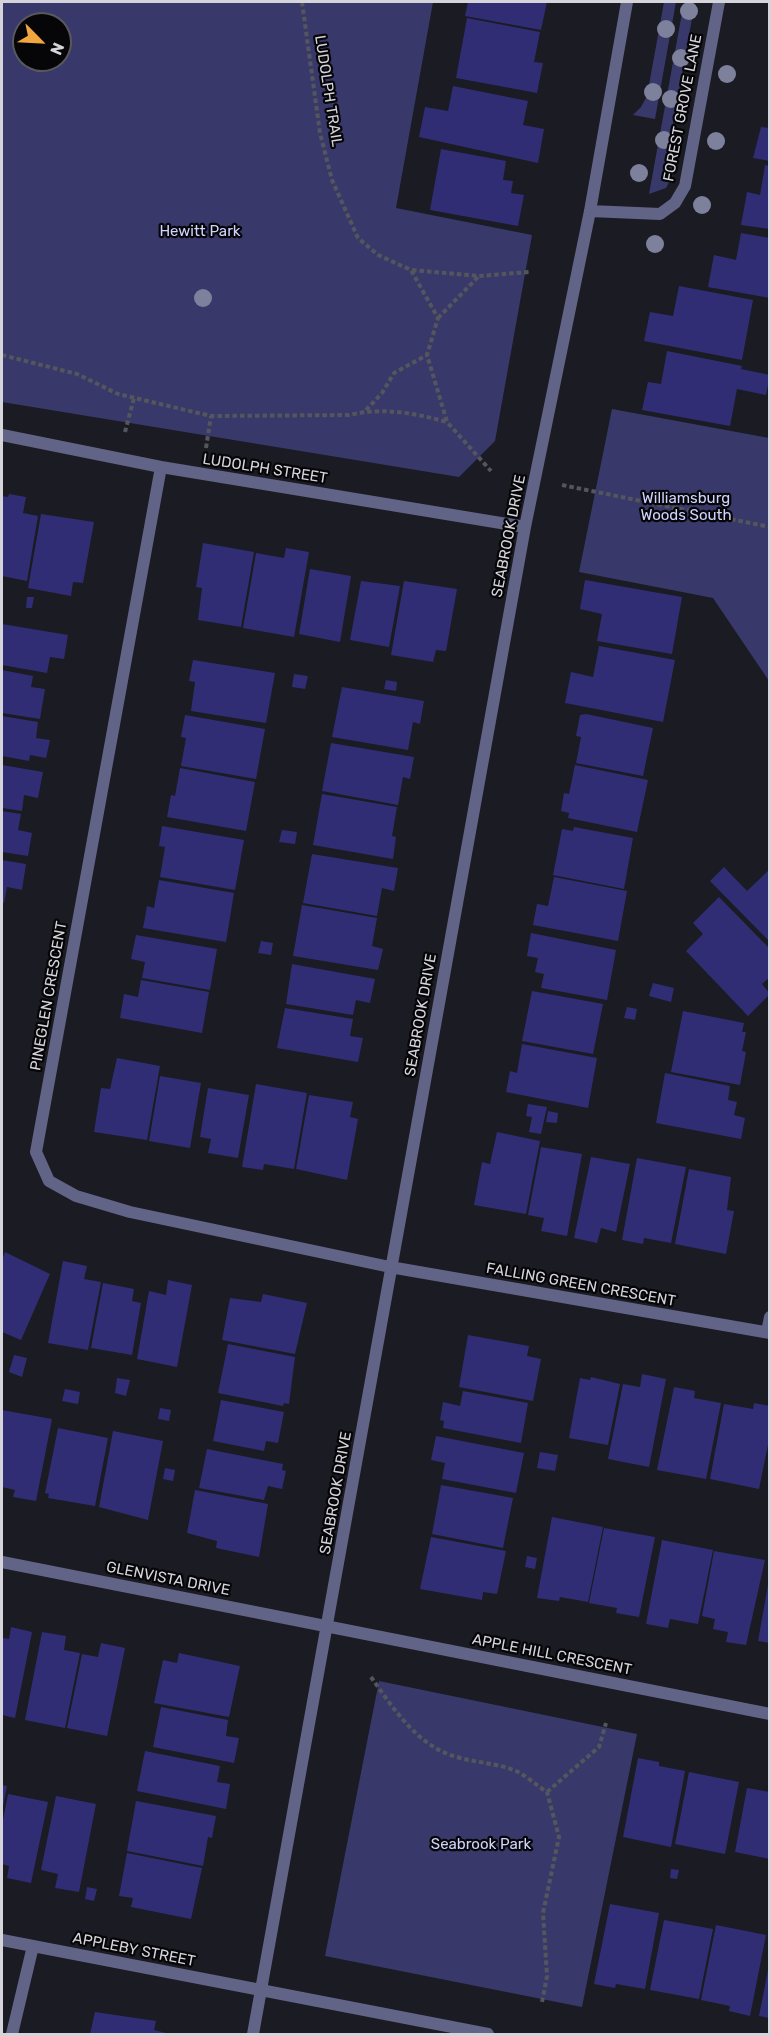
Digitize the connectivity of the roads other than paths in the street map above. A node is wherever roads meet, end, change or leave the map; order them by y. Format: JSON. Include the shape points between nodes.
{"nodes":[{"id":1,"x":627,"y":2,"type":"edge"},
{"id":2,"x":719,"y":2,"type":"edge"},
{"id":3,"x":590,"y":211,"type":"junction"},
{"id":4,"x":2,"y":435,"type":"edge"},
{"id":5,"x":160,"y":467,"type":"junction"},
{"id":6,"x":525,"y":527,"type":"junction"},
{"id":7,"x":390,"y":1267,"type":"junction"},
{"id":8,"x":770,"y":1317,"type":"edge"},
{"id":9,"x":768,"y":1332,"type":"edge"},
{"id":10,"x":2,"y":1562,"type":"edge"},
{"id":11,"x":328,"y":1626,"type":"junction"},
{"id":12,"x":770,"y":1714,"type":"edge"},
{"id":13,"x":2,"y":1940,"type":"edge"},
{"id":14,"x":33,"y":1946,"type":"junction"},
{"id":15,"x":260,"y":1990,"type":"junction"},
{"id":16,"x":12,"y":2034,"type":"edge"},
{"id":17,"x":253,"y":2034,"type":"edge"},
{"id":18,"x":488,"y":2034,"type":"edge"}],
"edges":[{"from":1,"to":3,"type":"street","name":"SEABROOK DRIVE"},
{"from":2,"to":3,"type":"street","name":"FOREST GROVE LANE","via":[[685,186],[675,203],[660,214]]},
{"from":3,"to":6,"type":"street","name":"SEABROOK DRIVE"},
{"from":4,"to":5,"type":"street","name":"LUDOLPH STREET"},
{"from":5,"to":6,"type":"street","name":"LUDOLPH STREET"},
{"from":5,"to":7,"type":"street","name":"PINEGLEN CRESCENT","via":[[36,1152],[50,1181],[76,1196],[130,1212]]},
{"from":6,"to":7,"type":"street","name":"SEABROOK DRIVE"},
{"from":7,"to":9,"type":"street","name":"FALLING GREEN CRESCENT"},
{"from":7,"to":11,"type":"street","name":"SEABROOK DRIVE"},
{"from":8,"to":9,"type":"street","name":"FALLING GREEN CRESCENT"},
{"from":10,"to":11,"type":"street","name":"GLENVISTA DRIVE"},
{"from":11,"to":12,"type":"street","name":"APPLE HILL CRESCENT"},
{"from":11,"to":15,"type":"street","name":"SEABROOK DRIVE"},
{"from":13,"to":14,"type":"street","name":"APPLEBY STREET"},
{"from":14,"to":15,"type":"street","name":"APPLEBY STREET"},
{"from":14,"to":16,"type":"street"},
{"from":15,"to":17,"type":"street","name":"SEABROOK DRIVE"},
{"from":15,"to":18,"type":"street"}]}
